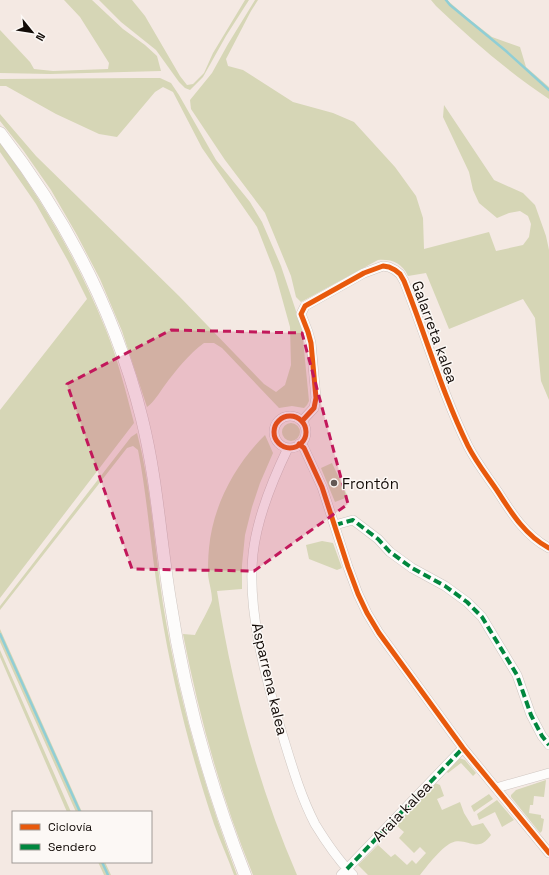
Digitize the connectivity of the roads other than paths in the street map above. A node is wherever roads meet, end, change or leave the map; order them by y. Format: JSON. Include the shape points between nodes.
{"nodes":[{"id":1,"x":0,"y":133,"type":"edge"},
{"id":2,"x":302,"y":421,"type":"junction"},
{"id":3,"x":299,"y":444,"type":"junction"},
{"id":4,"x":288,"y":448,"type":"junction"},
{"id":5,"x":335,"y":525,"type":"junction"},
{"id":6,"x":549,"y":548,"type":"edge"},
{"id":7,"x":549,"y":745,"type":"edge"},
{"id":8,"x":463,"y":748,"type":"junction"},
{"id":9,"x":549,"y":773,"type":"edge"},
{"id":10,"x":496,"y":788,"type":"junction"},
{"id":11,"x":549,"y":852,"type":"edge"},
{"id":12,"x":347,"y":873,"type":"edge"},
{"id":13,"x":245,"y":875,"type":"edge"}],
"edges":[{"from":1,"to":13,"type":"main road","via":[[36,182],[71,239],[98,294],[122,354],[142,419],[150,456],[170,600],[183,670],[209,770]]},
{"from":2,"to":3,"type":"street","via":[[305,433],[304,440]]},
{"from":2,"to":4,"type":"street","via":[[290,416],[283,418],[274,428],[276,440]]},
{"from":2,"to":6,"type":"street","name":"Galarreta kalea","via":[[314,408],[316,398],[311,343],[301,314],[302,310],[364,273],[383,266],[389,267],[400,274],[450,406],[469,448],[522,527]]},
{"from":3,"to":4,"type":"street"},
{"from":3,"to":5,"type":"street","via":[[304,448],[322,487]]},
{"from":4,"to":12,"type":"street","name":"Asparrena kalea","via":[[264,505],[253,554],[255,619],[272,700],[298,783],[315,823]]},
{"from":5,"to":7,"type":"street","via":[[353,520],[390,552],[412,568],[445,586],[482,617],[516,675],[530,715]]},
{"from":5,"to":8,"type":"street","via":[[348,567],[367,613]]},
{"from":8,"to":10,"type":"street"},
{"from":8,"to":12,"type":"street","name":"Araia kalea"},
{"from":9,"to":10,"type":"street"},
{"from":10,"to":11,"type":"street"}]}
